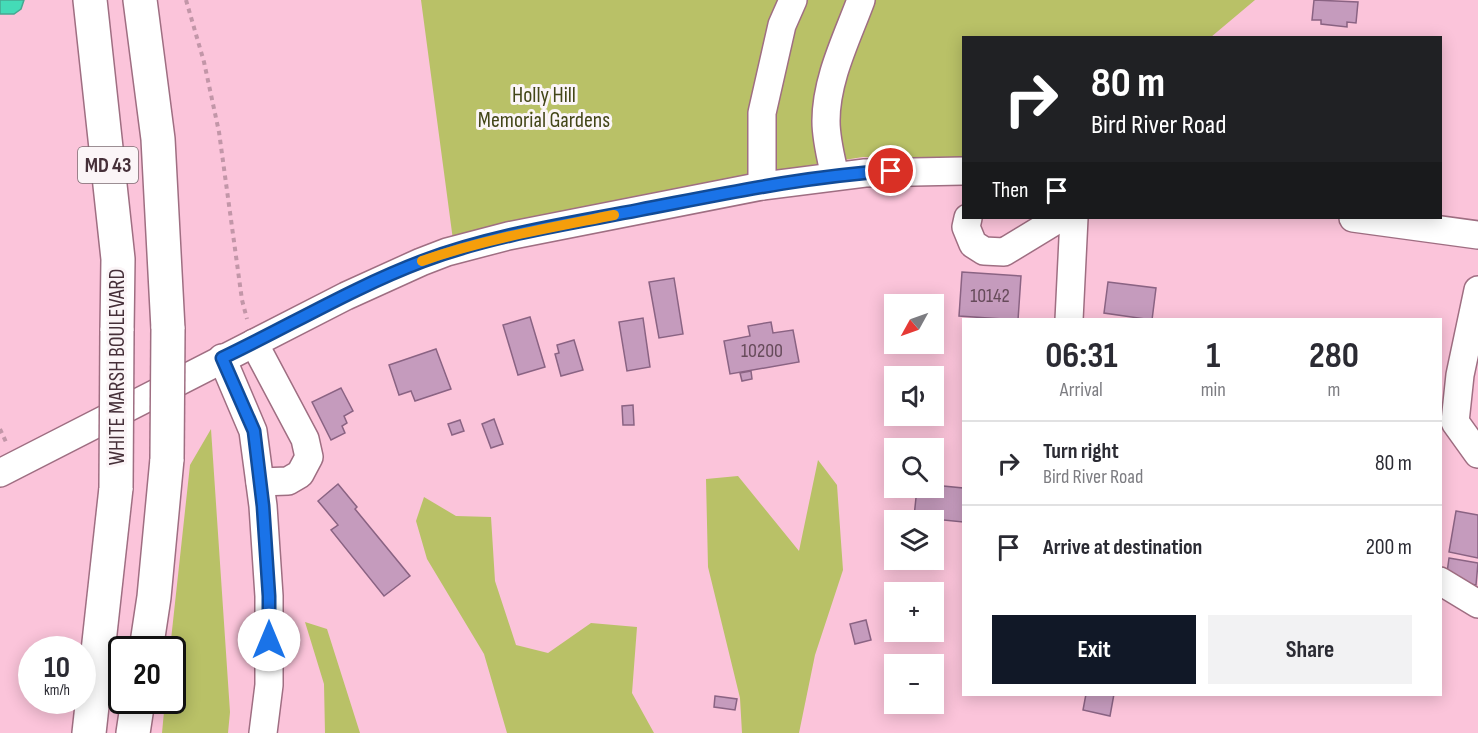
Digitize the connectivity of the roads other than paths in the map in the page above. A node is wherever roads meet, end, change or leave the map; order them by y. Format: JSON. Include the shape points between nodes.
{"nodes":[{"id":1,"x":90,"y":0,"type":"edge"},
{"id":2,"x":140,"y":0,"type":"edge"},
{"id":3,"x":793,"y":0,"type":"edge"},
{"id":4,"x":861,"y":0,"type":"edge"},
{"id":5,"x":962,"y":171,"type":"edge"},
{"id":6,"x":835,"y":176,"type":"junction"},
{"id":7,"x":762,"y":186,"type":"junction"},
{"id":8,"x":968,"y":219,"type":"edge"},
{"id":9,"x":1058,"y":219,"type":"edge"},
{"id":10,"x":1074,"y":219,"type":"edge"},
{"id":11,"x":1360,"y":219,"type":"edge"},
{"id":12,"x":1478,"y":235,"type":"edge"},
{"id":13,"x":1478,"y":290,"type":"edge"},
{"id":14,"x":1069,"y":318,"type":"edge"},
{"id":15,"x":254,"y":342,"type":"junction"},
{"id":16,"x":222,"y":358,"type":"junction"},
{"id":17,"x":1478,"y":454,"type":"edge"},
{"id":18,"x":0,"y":473,"type":"edge"},
{"id":19,"x":260,"y":482,"type":"junction"},
{"id":20,"x":1442,"y":582,"type":"edge"},
{"id":21,"x":1478,"y":604,"type":"edge"},
{"id":22,"x":148,"y":636,"type":"edge"},
{"id":23,"x":136,"y":714,"type":"edge"},
{"id":24,"x":89,"y":733,"type":"edge"},
{"id":25,"x":133,"y":733,"type":"edge"},
{"id":26,"x":263,"y":733,"type":"edge"}],
"edges":[{"from":1,"to":24,"type":"main road","name":"WHITE MARSH BOULEVARD","number":"MD 43","bridge":true,"via":[[118,259],[116,488]]},
{"from":2,"to":22,"type":"main road","number":"MD 43","bridge":true,"via":[[158,139],[168,329],[167,459]]},
{"from":3,"to":7,"type":"street","via":[[783,25],[762,113]]},
{"from":4,"to":6,"type":"street","via":[[828,95],[828,144]]},
{"from":5,"to":6,"type":"street"},
{"from":6,"to":7,"type":"street"},
{"from":7,"to":15,"type":"street","via":[[508,236],[447,252],[390,275]]},
{"from":8,"to":9,"type":"street","via":[[966,227],[973,244],[984,250],[1004,252]]},
{"from":10,"to":14,"type":"street"},
{"from":11,"to":12,"type":"street"},
{"from":13,"to":17,"type":"street","via":[[1460,375],[1455,422]]},
{"from":15,"to":16,"type":"street"},
{"from":15,"to":19,"type":"street","via":[[305,439],[309,457],[300,474],[288,481]]},
{"from":16,"to":18,"type":"street"},
{"from":16,"to":19,"type":"street","via":[[254,431]]},
{"from":19,"to":26,"type":"street","via":[[269,596]]},
{"from":20,"to":21,"type":"street"},
{"from":23,"to":25,"type":"main road"}]}
